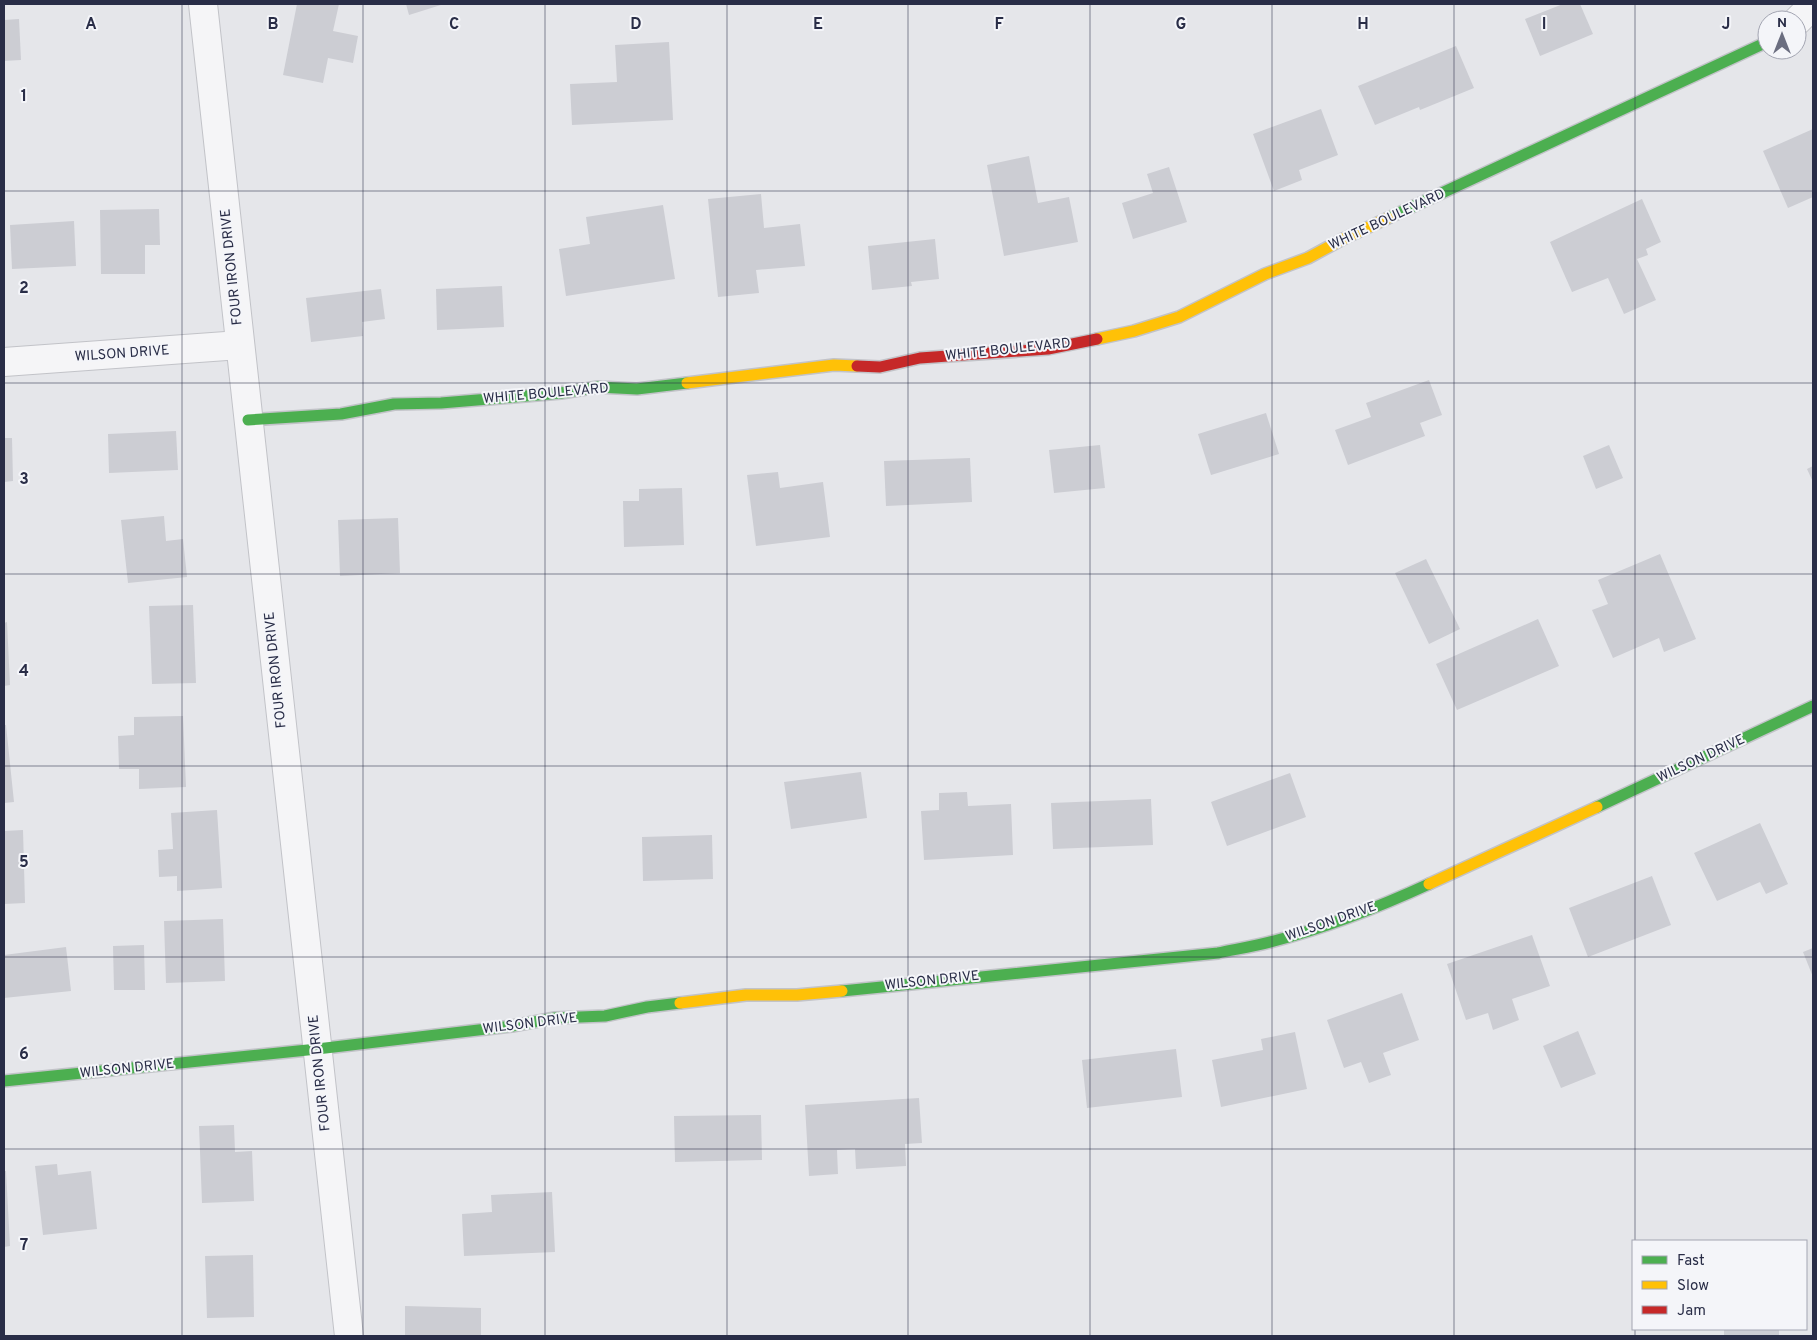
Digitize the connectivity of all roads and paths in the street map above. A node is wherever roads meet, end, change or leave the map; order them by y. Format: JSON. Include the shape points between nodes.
{"nodes":[{"id":1,"x":203,"y":4,"type":"edge"},
{"id":2,"x":1757,"y":47,"type":"edge"},
{"id":3,"x":240,"y":346,"type":"junction"},
{"id":4,"x":4,"y":362,"type":"edge"},
{"id":5,"x":248,"y":420,"type":"junction"},
{"id":6,"x":1813,"y":706,"type":"edge"},
{"id":7,"x":317,"y":1049,"type":"junction"},
{"id":8,"x":4,"y":1081,"type":"edge"},
{"id":9,"x":349,"y":1336,"type":"edge"}],
"edges":[{"from":1,"to":3,"type":"street","name":"FOUR IRON DRIVE"},
{"from":2,"to":5,"type":"street","name":"WHITE BOULEVARD","via":[[1308,258],[1265,274],[1179,317],[1134,331],[1048,348],[920,358],[880,368],[834,365],[637,389],[598,387],[562,393],[394,404],[342,414]]},
{"from":3,"to":4,"type":"street","name":"WILSON DRIVE"},
{"from":3,"to":5,"type":"street","name":"FOUR IRON DRIVE"},
{"from":5,"to":7,"type":"street","name":"FOUR IRON DRIVE"},
{"from":6,"to":7,"type":"street","name":"WILSON DRIVE","via":[[1436,882],[1336,922],[1274,941],[1218,952],[796,996],[746,996],[647,1007],[604,1016],[555,1018]]},
{"from":7,"to":8,"type":"street","name":"WILSON DRIVE"},
{"from":7,"to":9,"type":"street","name":"FOUR IRON DRIVE"}]}
